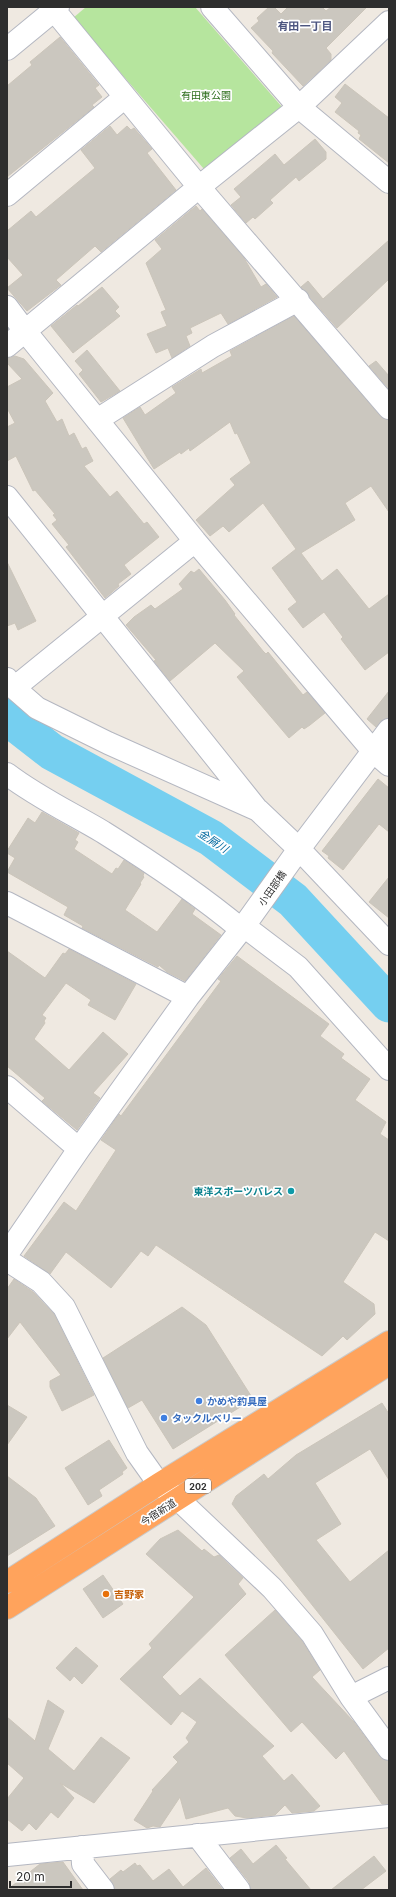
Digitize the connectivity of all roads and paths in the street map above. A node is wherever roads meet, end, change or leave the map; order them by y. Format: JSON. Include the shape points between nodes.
{"nodes":[{"id":1,"x":56,"y":9,"type":"edge"},
{"id":2,"x":221,"y":10,"type":"edge"},
{"id":3,"x":389,"y":22,"type":"edge"},
{"id":4,"x":7,"y":49,"type":"edge"},
{"id":5,"x":125,"y":97,"type":"junction"},
{"id":6,"x":299,"y":107,"type":"junction"},
{"id":7,"x":389,"y":182,"type":"edge"},
{"id":8,"x":199,"y":187,"type":"junction"},
{"id":9,"x":7,"y":195,"type":"edge"},
{"id":10,"x":298,"y":300,"type":"junction"},
{"id":11,"x":7,"y":307,"type":"edge"},
{"id":12,"x":25,"y":331,"type":"junction"},
{"id":13,"x":7,"y":346,"type":"edge"},
{"id":14,"x":389,"y":408,"type":"edge"},
{"id":15,"x":97,"y":420,"type":"junction"},
{"id":16,"x":7,"y":496,"type":"edge"},
{"id":17,"x":195,"y":541,"type":"junction"},
{"id":18,"x":103,"y":617,"type":"junction"},
{"id":19,"x":10,"y":684,"type":"edge"},
{"id":20,"x":389,"y":730,"type":"edge"},
{"id":21,"x":381,"y":758,"type":"edge"},
{"id":22,"x":7,"y":774,"type":"edge"},
{"id":23,"x":258,"y":810,"type":"junction"},
{"id":24,"x":299,"y":849,"type":"junction"},
{"id":25,"x":7,"y":903,"type":"edge"},
{"id":26,"x":243,"y":928,"type":"junction"},
{"id":27,"x":389,"y":944,"type":"edge"},
{"id":28,"x":188,"y":997,"type":"junction"},
{"id":29,"x":389,"y":1069,"type":"edge"},
{"id":30,"x":7,"y":1087,"type":"edge"},
{"id":31,"x":79,"y":1149,"type":"junction"},
{"id":32,"x":7,"y":1254,"type":"edge"},
{"id":33,"x":7,"y":1260,"type":"edge"},
{"id":34,"x":389,"y":1342,"type":"edge"},
{"id":35,"x":389,"y":1364,"type":"edge"},
{"id":36,"x":159,"y":1484,"type":"junction"},
{"id":37,"x":178,"y":1499,"type":"junction"},
{"id":38,"x":7,"y":1582,"type":"edge"},
{"id":39,"x":7,"y":1608,"type":"edge"},
{"id":40,"x":389,"y":1678,"type":"edge"},
{"id":41,"x":351,"y":1697,"type":"junction"},
{"id":42,"x":389,"y":1750,"type":"edge"},
{"id":43,"x":389,"y":1816,"type":"edge"},
{"id":44,"x":197,"y":1836,"type":"junction"},
{"id":45,"x":82,"y":1847,"type":"junction"},
{"id":46,"x":7,"y":1855,"type":"edge"},
{"id":47,"x":102,"y":1890,"type":"edge"},
{"id":48,"x":239,"y":1890,"type":"edge"}],
"edges":[{"from":1,"to":4,"type":"street"},
{"from":1,"to":5,"type":"street"},
{"from":2,"to":6,"type":"street"},
{"from":3,"to":6,"type":"street"},
{"from":5,"to":8,"type":"street"},
{"from":5,"to":9,"type":"street"},
{"from":6,"to":7,"type":"street"},
{"from":6,"to":8,"type":"street"},
{"from":8,"to":10,"type":"street"},
{"from":8,"to":12,"type":"street"},
{"from":10,"to":14,"type":"street"},
{"from":10,"to":15,"type":"street","via":[[213,346]]},
{"from":11,"to":12,"type":"street"},
{"from":12,"to":13,"type":"street"},
{"from":12,"to":15,"type":"street"},
{"from":15,"to":17,"type":"street"},
{"from":16,"to":18,"type":"street"},
{"from":17,"to":18,"type":"street"},
{"from":17,"to":21,"type":"street"},
{"from":18,"to":19,"type":"street"},
{"from":18,"to":23,"type":"street"},
{"from":19,"to":23,"type":"street","via":[[37,708],[108,744]]},
{"from":20,"to":21,"type":"street","name":"小田部橋"},
{"from":21,"to":24,"type":"street","name":"小田部橋"},
{"from":22,"to":26,"type":"street","via":[[103,833],[207,901]]},
{"from":23,"to":24,"type":"street"},
{"from":24,"to":26,"type":"street","name":"小田部橋"},
{"from":24,"to":27,"type":"street"},
{"from":25,"to":28,"type":"street"},
{"from":26,"to":28,"type":"street","name":"小田部橋"},
{"from":26,"to":29,"type":"street","via":[[298,967]]},
{"from":28,"to":31,"type":"street","name":"小田部橋"},
{"from":30,"to":31,"type":"street"},
{"from":31,"to":32,"type":"street","name":"小田部橋"},
{"from":33,"to":36,"type":"street","via":[[41,1282],[64,1307],[137,1454]]},
{"from":34,"to":36,"type":"highway","number":"202"},
{"from":35,"to":37,"type":"highway","name":"今宿新道","number":"202"},
{"from":36,"to":37,"type":"street"},
{"from":36,"to":38,"type":"highway","number":"202"},
{"from":37,"to":39,"type":"highway","name":"今宿新道","number":"202"},
{"from":37,"to":41,"type":"street","via":[[272,1588],[312,1634]]},
{"from":40,"to":41,"type":"street"},
{"from":41,"to":42,"type":"street"},
{"from":43,"to":44,"type":"street"},
{"from":44,"to":45,"type":"street"},
{"from":44,"to":48,"type":"street"},
{"from":45,"to":46,"type":"street"},
{"from":45,"to":47,"type":"street","via":[[83,1864]]}]}
